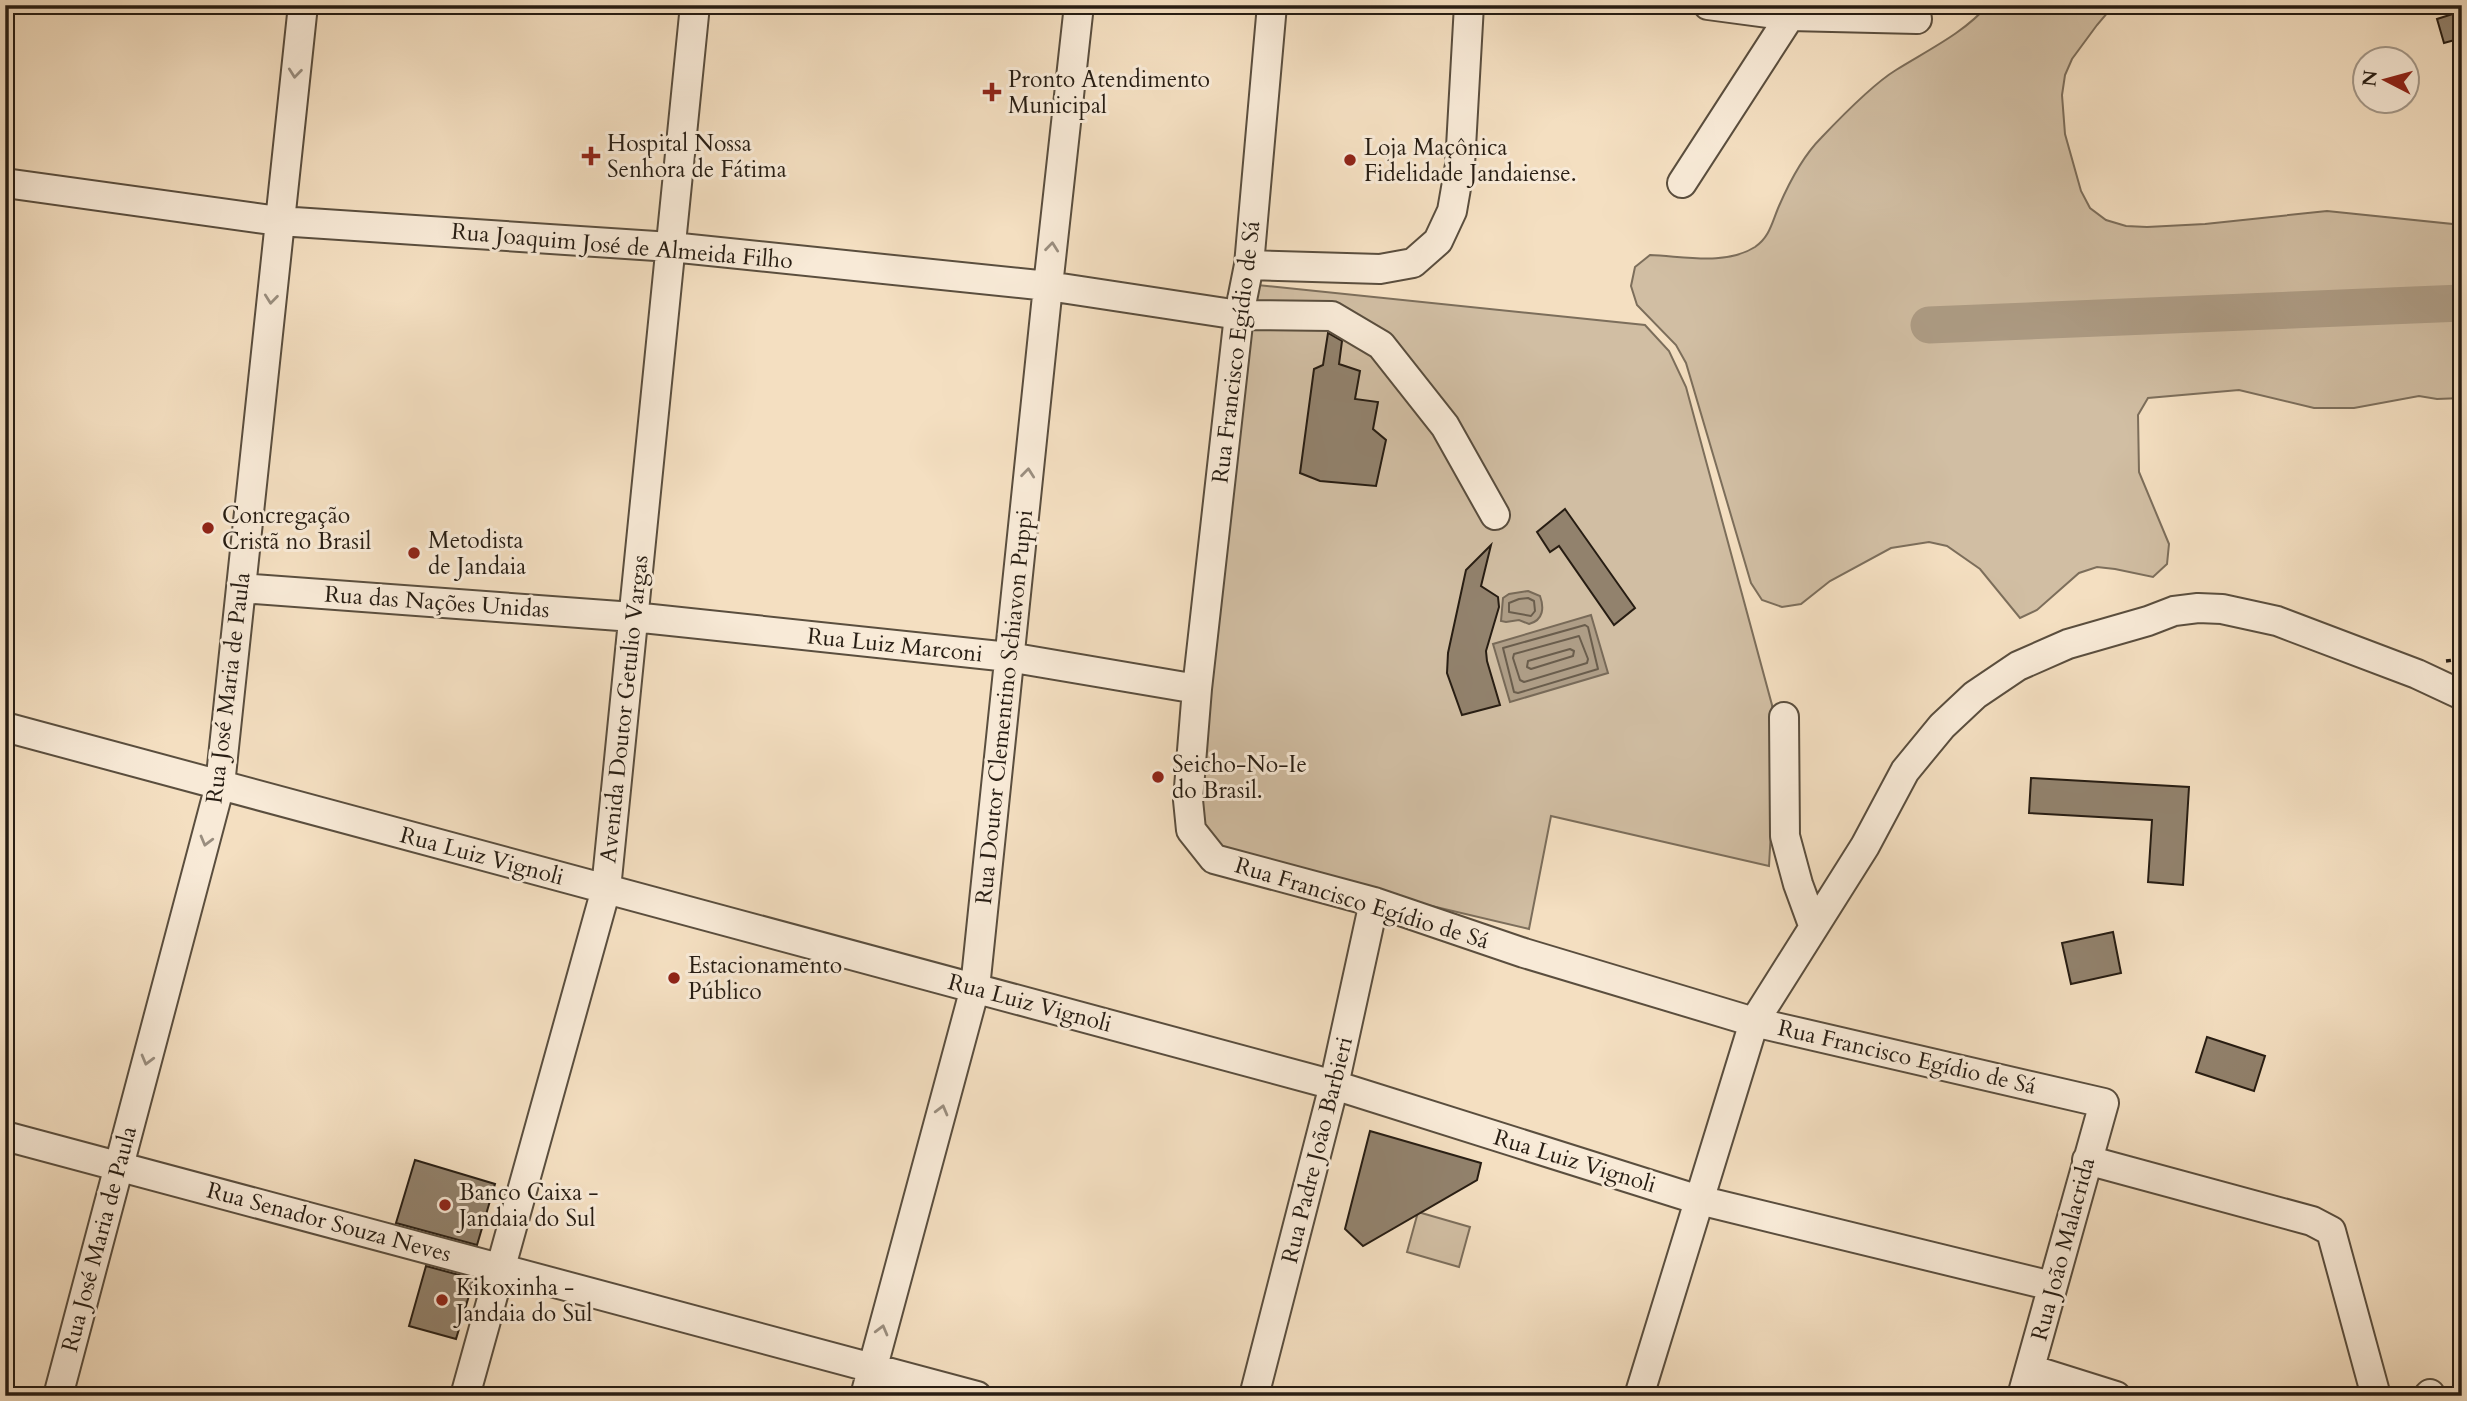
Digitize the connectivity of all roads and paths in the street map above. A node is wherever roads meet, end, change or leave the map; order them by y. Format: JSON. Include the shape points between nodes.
{"nodes":[{"id":1,"x":303,"y":5,"type":"edge"},
{"id":2,"x":695,"y":5,"type":"edge"},
{"id":3,"x":1079,"y":5,"type":"edge"},
{"id":4,"x":1272,"y":5,"type":"edge"},
{"id":5,"x":1469,"y":5,"type":"edge"},
{"id":6,"x":1708,"y":5,"type":"edge"},
{"id":7,"x":1790,"y":16,"type":"junction"},
{"id":8,"x":1917,"y":19,"type":"dead end"},
{"id":9,"x":5,"y":183,"type":"edge"},
{"id":10,"x":1682,"y":183,"type":"dead end"},
{"id":11,"x":279,"y":221,"type":"junction"},
{"id":12,"x":671,"y":247,"type":"junction"},
{"id":13,"x":1249,"y":265,"type":"junction"},
{"id":14,"x":1048,"y":286,"type":"junction"},
{"id":15,"x":1239,"y":315,"type":"junction"},
{"id":16,"x":1495,"y":515,"type":"dead end"},
{"id":17,"x":241,"y":588,"type":"junction"},
{"id":18,"x":633,"y":617,"type":"junction"},
{"id":19,"x":1009,"y":657,"type":"junction"},
{"id":20,"x":1197,"y":689,"type":"junction"},
{"id":21,"x":2462,"y":695,"type":"edge"},
{"id":22,"x":1784,"y":717,"type":"dead end"},
{"id":23,"x":5,"y":727,"type":"edge"},
{"id":24,"x":220,"y":785,"type":"junction"},
{"id":25,"x":606,"y":889,"type":"junction"},
{"id":26,"x":1374,"y":902,"type":"junction"},
{"id":27,"x":1813,"y":925,"type":"junction"},
{"id":28,"x":975,"y":988,"type":"junction"},
{"id":29,"x":1754,"y":1022,"type":"junction"},
{"id":30,"x":1334,"y":1085,"type":"junction"},
{"id":31,"x":2104,"y":1103,"type":"joint"},
{"id":32,"x":5,"y":1136,"type":"edge"},
{"id":33,"x":2087,"y":1160,"type":"junction"},
{"id":34,"x":118,"y":1167,"type":"junction"},
{"id":35,"x":1699,"y":1200,"type":"junction"},
{"id":36,"x":500,"y":1267,"type":"junction"},
{"id":37,"x":2052,"y":1286,"type":"junction"},
{"id":38,"x":868,"y":1382,"type":"edge"},
{"id":39,"x":2026,"y":1383,"type":"edge"},
{"id":40,"x":58,"y":1396,"type":"edge"},
{"id":41,"x":465,"y":1396,"type":"edge"},
{"id":42,"x":977,"y":1396,"type":"edge"},
{"id":43,"x":1254,"y":1396,"type":"edge"},
{"id":44,"x":1639,"y":1396,"type":"edge"},
{"id":45,"x":2116,"y":1396,"type":"edge"},
{"id":46,"x":2375,"y":1396,"type":"edge"}],
"edges":[{"from":1,"to":11,"type":"street","name":"Rua José Maria de Paula","one_way":true},
{"from":2,"to":12,"type":"street","name":"Avenida Doutor Getulio Vargas"},
{"from":14,"to":3,"type":"street","name":"Rua Doutor Clementino Schiavon Puppi","one_way":true},
{"from":4,"to":13,"type":"street","name":"Rua Francisco Egídio de Sá"},
{"from":5,"to":13,"type":"street","via":[[1460,165],[1452,211],[1438,241],[1413,262],[1380,270]]},
{"from":6,"to":7,"type":"street"},
{"from":7,"to":8,"type":"street"},
{"from":7,"to":10,"type":"street"},
{"from":9,"to":11,"type":"street","name":"Rua Joaquim José de Almeida Filho"},
{"from":11,"to":12,"type":"street","name":"Rua Joaquim José de Almeida Filho"},
{"from":11,"to":17,"type":"street","name":"Rua José Maria de Paula","one_way":true},
{"from":12,"to":14,"type":"street","name":"Rua Joaquim José de Almeida Filho"},
{"from":12,"to":18,"type":"street","name":"Avenida Doutor Getulio Vargas"},
{"from":13,"to":15,"type":"street","name":"Rua Francisco Egídio de Sá"},
{"from":14,"to":15,"type":"street","name":"Rua Joaquim José de Almeida Filho"},
{"from":19,"to":14,"type":"street","name":"Rua Doutor Clementino Schiavon Puppi","one_way":true},
{"from":15,"to":16,"type":"street","name":"Rua Joaquim José de Almeida Filho","via":[[1332,316],[1381,345],[1445,426]]},
{"from":15,"to":20,"type":"street","name":"Rua Francisco Egídio de Sá"},
{"from":17,"to":18,"type":"street","name":"Rua das Nações Unidas"},
{"from":17,"to":24,"type":"street","name":"Rua José Maria de Paula"},
{"from":18,"to":19,"type":"street","name":"Rua Luiz Marconi"},
{"from":18,"to":25,"type":"street","name":"Avenida Doutor Getulio Vargas"},
{"from":19,"to":20,"type":"street","name":"Rua Luiz Marconi"},
{"from":19,"to":28,"type":"street","name":"Rua Doutor Clementino Schiavon Puppi"},
{"from":20,"to":26,"type":"street","name":"Rua Francisco Egídio de Sá","via":[[1188,800],[1191,830],[1214,859]]},
{"from":21,"to":27,"type":"street","via":[[2277,621],[2222,609],[2175,611],[2068,644],[2018,666],[1975,695],[1941,726],[1905,771],[1865,846]]},
{"from":22,"to":27,"type":"street","via":[[1784,836]]},
{"from":23,"to":24,"type":"street","name":"Rua Luiz Vignoli"},
{"from":24,"to":25,"type":"street","name":"Rua Luiz Vignoli"},
{"from":24,"to":34,"type":"street","name":"Rua José Maria de Paula","one_way":true},
{"from":25,"to":28,"type":"street","name":"Rua Luiz Vignoli"},
{"from":25,"to":36,"type":"street","name":"Avenida Doutor Getulio Vargas"},
{"from":26,"to":29,"type":"street","name":"Rua Francisco Egídio de Sá"},
{"from":26,"to":30,"type":"street","name":"Rua Padre João Barbieri"},
{"from":27,"to":29,"type":"street"},
{"from":28,"to":30,"type":"street","name":"Rua Luiz Vignoli"},
{"from":38,"to":28,"type":"street","name":"Rua Doutor Clementino Schiavon Puppi","one_way":true},
{"from":29,"to":31,"type":"street","name":"Rua Francisco Egídio de Sá"},
{"from":29,"to":35,"type":"street"},
{"from":30,"to":35,"type":"street","name":"Rua Luiz Vignoli"},
{"from":30,"to":43,"type":"street","name":"Rua Padre João Barbieri"},
{"from":31,"to":33,"type":"street","name":"Rua João Malacrida"},
{"from":32,"to":34,"type":"street","name":"Rua Senador Souza Neves"},
{"from":33,"to":37,"type":"street","name":"Rua João Malacrida"},
{"from":33,"to":46,"type":"street","via":[[2312,1221],[2330,1231]]},
{"from":34,"to":36,"type":"street","name":"Rua Senador Souza Neves"},
{"from":34,"to":40,"type":"street","name":"Rua José Maria de Paula"},
{"from":35,"to":37,"type":"street","name":"Rua Luiz Vignoli"},
{"from":35,"to":44,"type":"street"},
{"from":36,"to":38,"type":"street","name":"Rua Senador Souza Neves"},
{"from":36,"to":41,"type":"street","name":"Avenida Doutor Getulio Vargas"},
{"from":37,"to":39,"type":"street","name":"Rua João Malacrida"},
{"from":38,"to":42,"type":"street","name":"Rua Senador Souza Neves"},
{"from":39,"to":45,"type":"street"}]}
